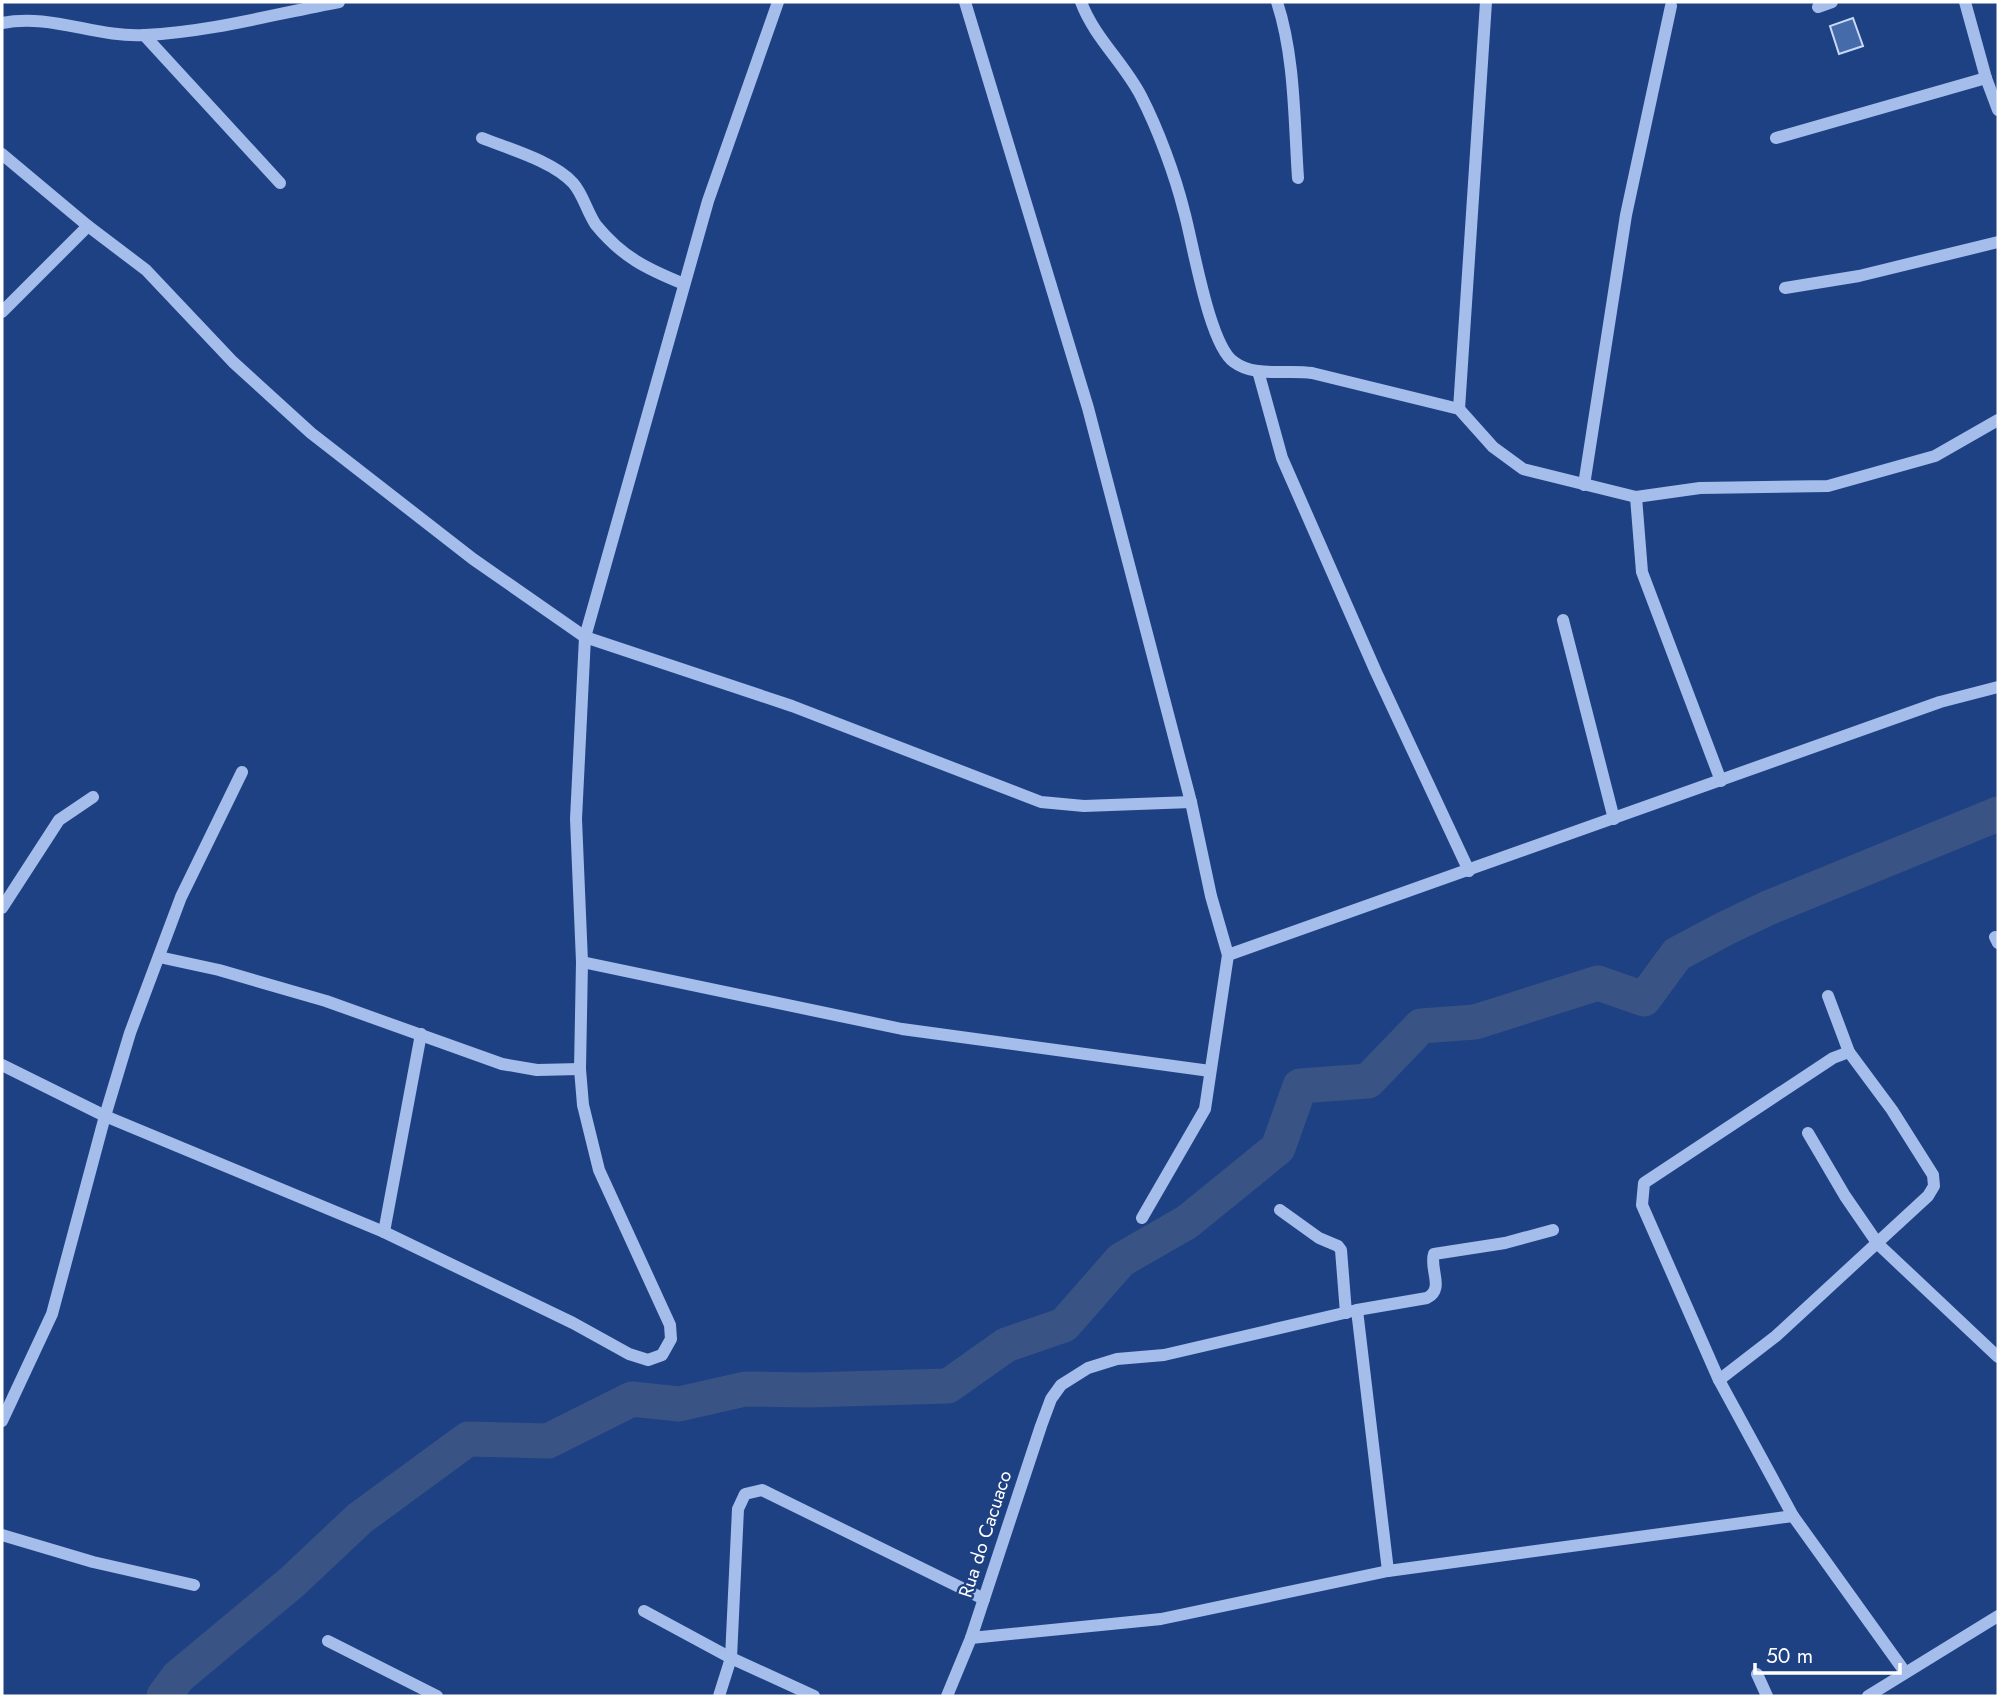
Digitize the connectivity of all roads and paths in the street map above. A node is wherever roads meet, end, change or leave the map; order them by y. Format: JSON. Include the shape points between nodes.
{"nodes":[{"id":1,"x":335,"y":2,"type":"edge"},
{"id":2,"x":778,"y":2,"type":"edge"},
{"id":3,"x":965,"y":2,"type":"edge"},
{"id":4,"x":1081,"y":2,"type":"edge"},
{"id":5,"x":1277,"y":2,"type":"edge"},
{"id":6,"x":1486,"y":2,"type":"edge"},
{"id":7,"x":1832,"y":2,"type":"edge"},
{"id":8,"x":1965,"y":2,"type":"edge"},
{"id":9,"x":1671,"y":6,"type":"dead end"},
{"id":10,"x":1818,"y":7,"type":"dead end"},
{"id":11,"x":2,"y":23,"type":"edge"},
{"id":12,"x":144,"y":35,"type":"junction"},
{"id":13,"x":1986,"y":78,"type":"junction"},
{"id":14,"x":1998,"y":110,"type":"edge"},
{"id":15,"x":482,"y":138,"type":"dead end"},
{"id":16,"x":1776,"y":138,"type":"dead end"},
{"id":17,"x":2,"y":154,"type":"edge"},
{"id":18,"x":1298,"y":178,"type":"dead end"},
{"id":19,"x":280,"y":183,"type":"dead end"},
{"id":20,"x":88,"y":226,"type":"junction"},
{"id":21,"x":1998,"y":242,"type":"edge"},
{"id":22,"x":684,"y":284,"type":"junction"},
{"id":23,"x":1785,"y":288,"type":"dead end"},
{"id":24,"x":2,"y":312,"type":"edge"},
{"id":25,"x":1258,"y":372,"type":"junction"},
{"id":26,"x":1459,"y":409,"type":"junction"},
{"id":27,"x":1998,"y":420,"type":"edge"},
{"id":28,"x":1584,"y":485,"type":"junction"},
{"id":29,"x":1636,"y":497,"type":"junction"},
{"id":30,"x":1563,"y":620,"type":"dead end"},
{"id":31,"x":585,"y":637,"type":"junction"},
{"id":32,"x":1998,"y":687,"type":"edge"},
{"id":33,"x":242,"y":772,"type":"dead end"},
{"id":34,"x":1721,"y":781,"type":"junction"},
{"id":35,"x":93,"y":797,"type":"dead end"},
{"id":36,"x":1191,"y":802,"type":"junction"},
{"id":37,"x":1614,"y":819,"type":"junction"},
{"id":38,"x":1469,"y":871,"type":"junction"},
{"id":39,"x":2,"y":908,"type":"edge"},
{"id":40,"x":1228,"y":955,"type":"junction"},
{"id":41,"x":159,"y":957,"type":"junction"},
{"id":42,"x":582,"y":962,"type":"junction"},
{"id":43,"x":1828,"y":996,"type":"dead end"},
{"id":44,"x":421,"y":1034,"type":"junction"},
{"id":45,"x":1849,"y":1052,"type":"junction"},
{"id":46,"x":2,"y":1065,"type":"edge"},
{"id":47,"x":580,"y":1069,"type":"junction"},
{"id":48,"x":1210,"y":1071,"type":"junction"},
{"id":49,"x":105,"y":1116,"type":"junction"},
{"id":50,"x":1808,"y":1133,"type":"dead end"},
{"id":51,"x":1280,"y":1210,"type":"dead end"},
{"id":52,"x":1142,"y":1218,"type":"dead end"},
{"id":53,"x":1553,"y":1230,"type":"dead end"},
{"id":54,"x":384,"y":1232,"type":"junction"},
{"id":55,"x":1878,"y":1244,"type":"junction"},
{"id":56,"x":1352,"y":1311,"type":"junction"},
{"id":57,"x":1998,"y":1357,"type":"edge"},
{"id":58,"x":1720,"y":1380,"type":"junction"},
{"id":59,"x":2,"y":1421,"type":"edge"},
{"id":60,"x":1793,"y":1516,"type":"junction"},
{"id":61,"x":2,"y":1535,"type":"edge"},
{"id":62,"x":1388,"y":1571,"type":"junction"},
{"id":63,"x":194,"y":1585,"type":"dead end"},
{"id":64,"x":984,"y":1599,"type":"junction"},
{"id":65,"x":644,"y":1611,"type":"dead end"},
{"id":66,"x":1998,"y":1616,"type":"edge"},
{"id":67,"x":971,"y":1638,"type":"junction"},
{"id":68,"x":328,"y":1641,"type":"dead end"},
{"id":69,"x":731,"y":1658,"type":"junction"},
{"id":70,"x":1905,"y":1672,"type":"junction"},
{"id":71,"x":1757,"y":1674,"type":"dead end"},
{"id":72,"x":1882,"y":1693,"type":"edge"},
{"id":73,"x":437,"y":1696,"type":"edge"},
{"id":74,"x":719,"y":1696,"type":"edge"},
{"id":75,"x":814,"y":1696,"type":"edge"},
{"id":76,"x":947,"y":1696,"type":"edge"},
{"id":77,"x":1767,"y":1696,"type":"edge"},
{"id":78,"x":1868,"y":1696,"type":"edge"}],
"edges":[{"from":1,"to":12,"type":"street","via":[[208,28]]},
{"from":2,"to":22,"type":"street"},
{"from":3,"to":36,"type":"street","via":[[1088,408]]},
{"from":4,"to":25,"type":"street","via":[[1140,95],[1157,135],[1184,209],[1218,338],[1233,362]]},
{"from":5,"to":18,"type":"street","via":[[1289,62]]},
{"from":6,"to":26,"type":"street"},
{"from":7,"to":10,"type":"street"},
{"from":8,"to":13,"type":"street"},
{"from":9,"to":28,"type":"street","via":[[1626,215]]},
{"from":11,"to":12,"type":"street","via":[[44,21]]},
{"from":12,"to":19,"type":"street"},
{"from":13,"to":14,"type":"street"},
{"from":13,"to":16,"type":"street"},
{"from":15,"to":22,"type":"street","via":[[561,172],[575,184],[595,223],[618,247],[646,268]]},
{"from":17,"to":20,"type":"street"},
{"from":20,"to":24,"type":"street"},
{"from":20,"to":31,"type":"street","via":[[146,270],[233,362],[311,433],[473,559]]},
{"from":21,"to":23,"type":"street","via":[[1858,276]]},
{"from":22,"to":31,"type":"street"},
{"from":25,"to":26,"type":"street","via":[[1312,373]]},
{"from":25,"to":38,"type":"street","via":[[1282,458]]},
{"from":26,"to":28,"type":"street","via":[[1493,447],[1523,469]]},
{"from":27,"to":29,"type":"street","via":[[1935,456],[1828,486],[1700,488]]},
{"from":28,"to":29,"type":"street"},
{"from":29,"to":34,"type":"street","via":[[1642,572]]},
{"from":30,"to":37,"type":"street"},
{"from":31,"to":36,"type":"street","via":[[792,706],[1041,802],[1084,806]]},
{"from":31,"to":42,"type":"street","via":[[576,819]]},
{"from":32,"to":34,"type":"street","via":[[1940,702]]},
{"from":33,"to":41,"type":"street","via":[[181,897]]},
{"from":34,"to":37,"type":"street"},
{"from":35,"to":39,"type":"street","via":[[59,820]]},
{"from":36,"to":40,"type":"street"},
{"from":37,"to":38,"type":"street"},
{"from":38,"to":40,"type":"street"},
{"from":40,"to":48,"type":"street"},
{"from":41,"to":44,"type":"street","via":[[326,1002]]},
{"from":41,"to":49,"type":"street"},
{"from":42,"to":47,"type":"street"},
{"from":42,"to":48,"type":"street","via":[[902,1029]]},
{"from":43,"to":45,"type":"street"},
{"from":44,"to":47,"type":"street","via":[[517,1068]]},
{"from":44,"to":54,"type":"street"},
{"from":45,"to":55,"type":"street","via":[[1933,1175],[1934,1186],[1928,1196]]},
{"from":45,"to":58,"type":"street","via":[[1833,1058],[1644,1183],[1642,1205]]},
{"from":46,"to":49,"type":"street"},
{"from":47,"to":54,"type":"street","via":[[587,1126],[599,1170],[670,1325],[671,1339],[662,1355],[648,1360],[629,1354]]},
{"from":48,"to":52,"type":"street","via":[[1205,1109]]},
{"from":49,"to":54,"type":"street"},
{"from":49,"to":59,"type":"street","via":[[52,1314]]},
{"from":50,"to":55,"type":"street"},
{"from":51,"to":56,"type":"street","via":[[1341,1250]]},
{"from":53,"to":56,"type":"street","via":[[1505,1244],[1434,1254],[1434,1294]]},
{"from":55,"to":57,"type":"street"},
{"from":55,"to":58,"type":"street"},
{"from":56,"to":62,"type":"street"},
{"from":56,"to":64,"type":"street","name":"Rua do Cacuaco","via":[[1164,1355],[1118,1359],[1088,1368],[1061,1385],[1041,1426]]},
{"from":58,"to":60,"type":"street"},
{"from":60,"to":62,"type":"street"},
{"from":60,"to":70,"type":"street"},
{"from":61,"to":63,"type":"street"},
{"from":62,"to":67,"type":"street","via":[[1161,1619]]},
{"from":64,"to":67,"type":"street","name":"Rua do Cacuaco"},
{"from":64,"to":69,"type":"street","via":[[762,1490],[745,1494],[738,1509]]},
{"from":65,"to":69,"type":"street"},
{"from":66,"to":70,"type":"street"},
{"from":67,"to":76,"type":"street","name":"Rua do Cacuaco"},
{"from":68,"to":73,"type":"street"},
{"from":69,"to":74,"type":"street"},
{"from":69,"to":75,"type":"street"},
{"from":70,"to":72,"type":"street"},
{"from":71,"to":77,"type":"street"},
{"from":72,"to":78,"type":"street"}]}
